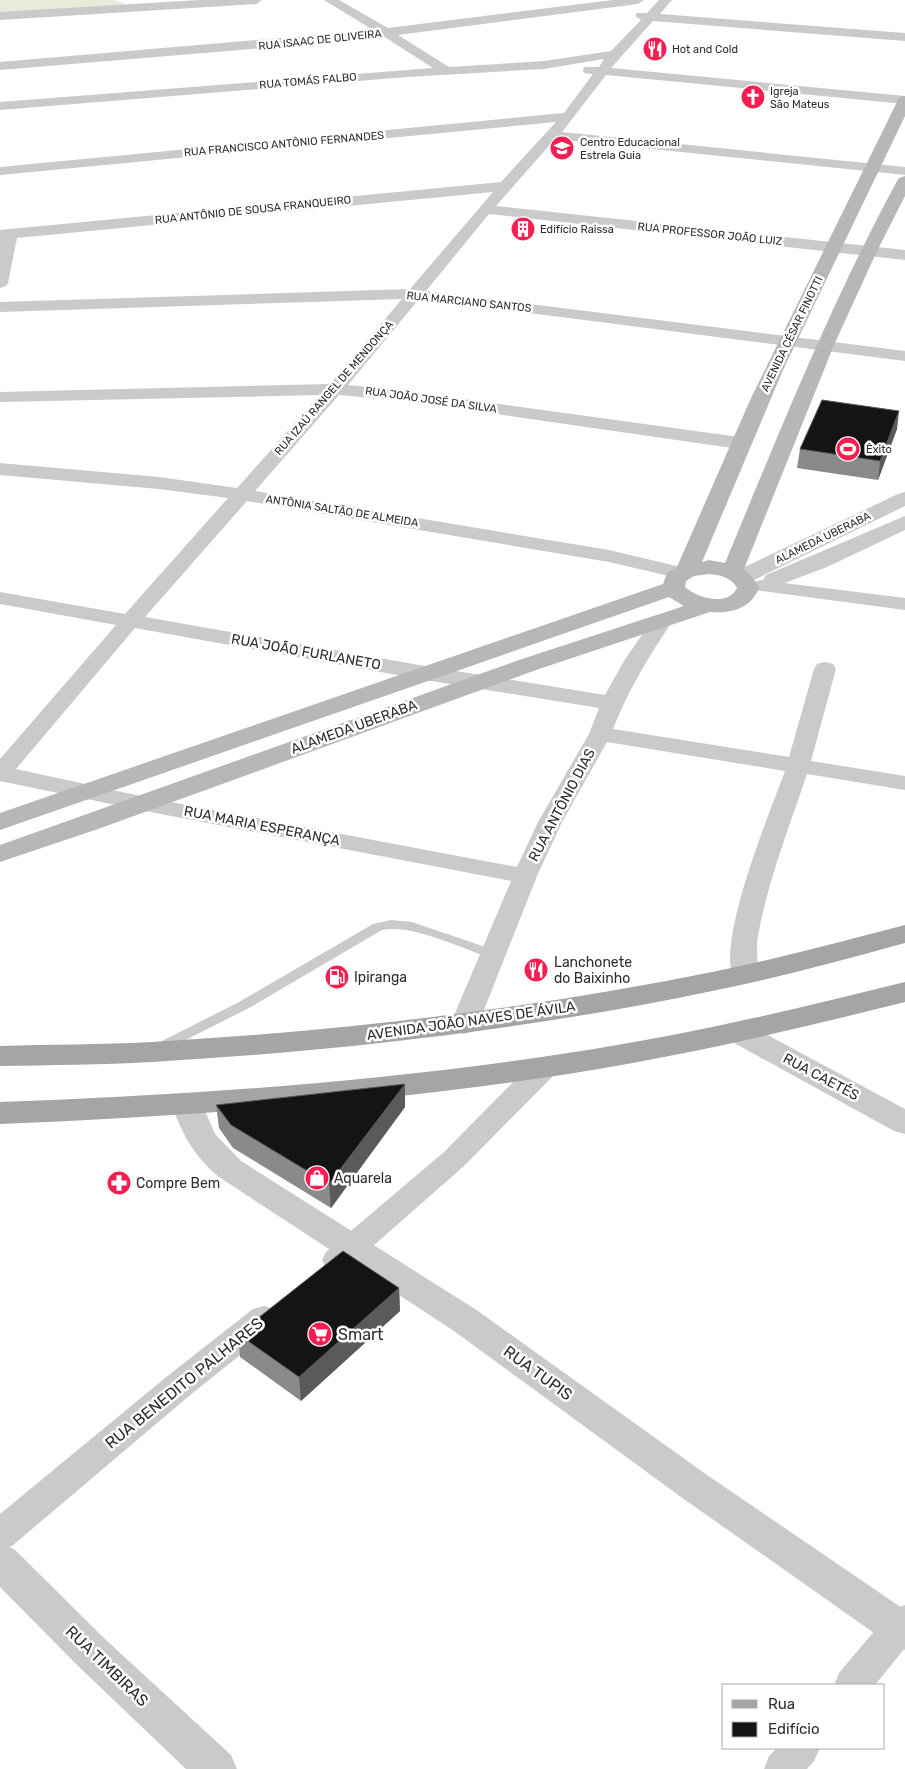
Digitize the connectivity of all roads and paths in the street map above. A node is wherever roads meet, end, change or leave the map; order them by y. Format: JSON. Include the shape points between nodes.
{"nodes":[{"id":1,"x":256,"y":0,"type":"edge"},
{"id":2,"x":330,"y":0,"type":"edge"},
{"id":3,"x":638,"y":0,"type":"edge"},
{"id":4,"x":666,"y":0,"type":"edge"},
{"id":5,"x":565,"y":11,"type":"junction"},
{"id":6,"x":0,"y":16,"type":"edge"},
{"id":7,"x":651,"y":16,"type":"junction"},
{"id":8,"x":386,"y":34,"type":"junction"},
{"id":9,"x":905,"y":37,"type":"edge"},
{"id":10,"x":615,"y":54,"type":"junction"},
{"id":11,"x":544,"y":64,"type":"junction"},
{"id":12,"x":0,"y":66,"type":"edge"},
{"id":13,"x":445,"y":70,"type":"junction"},
{"id":14,"x":601,"y":71,"type":"junction"},
{"id":15,"x":905,"y":100,"type":"edge"},
{"id":16,"x":0,"y":106,"type":"edge"},
{"id":17,"x":568,"y":117,"type":"junction"},
{"id":18,"x":553,"y":134,"type":"junction"},
{"id":19,"x":875,"y":168,"type":"junction"},
{"id":20,"x":0,"y":170,"type":"edge"},
{"id":21,"x":905,"y":171,"type":"edge"},
{"id":22,"x":905,"y":180,"type":"edge"},
{"id":23,"x":506,"y":186,"type":"junction"},
{"id":24,"x":485,"y":209,"type":"junction"},
{"id":25,"x":5,"y":235,"type":"edge"},
{"id":26,"x":835,"y":247,"type":"junction"},
{"id":27,"x":868,"y":251,"type":"junction"},
{"id":28,"x":905,"y":255,"type":"edge"},
{"id":29,"x":0,"y":283,"type":"edge"},
{"id":30,"x":415,"y":294,"type":"junction"},
{"id":31,"x":0,"y":307,"type":"edge"},
{"id":32,"x":787,"y":341,"type":"junction"},
{"id":33,"x":826,"y":345,"type":"junction"},
{"id":34,"x":905,"y":356,"type":"edge"},
{"id":35,"x":335,"y":388,"type":"junction"},
{"id":36,"x":0,"y":397,"type":"edge"},
{"id":37,"x":739,"y":443,"type":"junction"},
{"id":38,"x":0,"y":469,"type":"edge"},
{"id":39,"x":240,"y":494,"type":"junction"},
{"id":40,"x":905,"y":498,"type":"edge"},
{"id":41,"x":905,"y":522,"type":"edge"},
{"id":42,"x":681,"y":577,"type":"junction"},
{"id":43,"x":746,"y":582,"type":"junction"},
{"id":44,"x":0,"y":598,"type":"edge"},
{"id":45,"x":905,"y":604,"type":"edge"},
{"id":46,"x":709,"y":605,"type":"junction"},
{"id":47,"x":131,"y":620,"type":"junction"},
{"id":48,"x":662,"y":620,"type":"junction"},
{"id":49,"x":825,"y":669,"type":"dead end"},
{"id":50,"x":424,"y":673,"type":"junction"},
{"id":51,"x":478,"y":682,"type":"junction"},
{"id":52,"x":612,"y":703,"type":"junction"},
{"id":53,"x":600,"y":734,"type":"junction"},
{"id":54,"x":798,"y":766,"type":"junction"},
{"id":55,"x":0,"y":773,"type":"edge"},
{"id":56,"x":905,"y":782,"type":"edge"},
{"id":57,"x":87,"y":792,"type":"junction"},
{"id":58,"x":145,"y":804,"type":"junction"},
{"id":59,"x":0,"y":822,"type":"edge"},
{"id":60,"x":0,"y":854,"type":"edge"},
{"id":61,"x":525,"y":876,"type":"junction"},
{"id":62,"x":905,"y":934,"type":"edge"},
{"id":63,"x":492,"y":954,"type":"junction"},
{"id":64,"x":744,"y":975,"type":"junction"},
{"id":65,"x":905,"y":992,"type":"edge"},
{"id":66,"x":464,"y":1024,"type":"junction"},
{"id":67,"x":738,"y":1032,"type":"junction"},
{"id":68,"x":151,"y":1052,"type":"junction"},
{"id":69,"x":0,"y":1056,"type":"edge"},
{"id":70,"x":544,"y":1068,"type":"junction"},
{"id":71,"x":188,"y":1104,"type":"junction"},
{"id":72,"x":0,"y":1113,"type":"edge"},
{"id":73,"x":905,"y":1123,"type":"edge"},
{"id":74,"x":352,"y":1248,"type":"junction"},
{"id":75,"x":314,"y":1278,"type":"edge"},
{"id":76,"x":284,"y":1302,"type":"edge"},
{"id":77,"x":0,"y":1535,"type":"edge"},
{"id":78,"x":0,"y":1561,"type":"edge"},
{"id":79,"x":903,"y":1627,"type":"edge"},
{"id":80,"x":853,"y":1684,"type":"edge"},
{"id":81,"x":800,"y":1749,"type":"edge"},
{"id":82,"x":216,"y":1769,"type":"edge"},
{"id":83,"x":783,"y":1769,"type":"edge"}],
"edges":[{"from":1,"to":6,"type":"street"},
{"from":2,"to":8,"type":"street"},
{"from":3,"to":5,"type":"street","name":"RUA ISAAC DE OLIVEIRA"},
{"from":4,"to":7,"type":"street","name":"RUA IZAÚ RANGEL DE MENDONÇA"},
{"from":5,"to":7,"type":"street"},
{"from":5,"to":8,"type":"street","name":"RUA ISAAC DE OLIVEIRA"},
{"from":7,"to":9,"type":"street"},
{"from":7,"to":10,"type":"street","name":"RUA IZAÚ RANGEL DE MENDONÇA"},
{"from":8,"to":12,"type":"street","name":"RUA ISAAC DE OLIVEIRA"},
{"from":8,"to":13,"type":"street"},
{"from":10,"to":11,"type":"street","name":"RUA TOMÁS FALBO"},
{"from":10,"to":14,"type":"street","name":"RUA IZAÚ RANGEL DE MENDONÇA"},
{"from":11,"to":13,"type":"street","name":"RUA TOMÁS FALBO"},
{"from":11,"to":14,"type":"street"},
{"from":13,"to":16,"type":"street","name":"RUA TOMÁS FALBO"},
{"from":14,"to":15,"type":"street"},
{"from":14,"to":17,"type":"street","name":"RUA IZAÚ RANGEL DE MENDONÇA"},
{"from":15,"to":19,"type":"main road","name":"AVENIDA CÉSAR FINOTTI"},
{"from":17,"to":18,"type":"street","name":"RUA IZAÚ RANGEL DE MENDONÇA"},
{"from":17,"to":20,"type":"street","name":"RUA FRANCISCO ANTÔNIO FERNANDES"},
{"from":18,"to":19,"type":"street"},
{"from":18,"to":23,"type":"street","name":"RUA IZAÚ RANGEL DE MENDONÇA"},
{"from":19,"to":21,"type":"street"},
{"from":19,"to":26,"type":"main road","name":"AVENIDA CÉSAR FINOTTI"},
{"from":22,"to":27,"type":"main road"},
{"from":23,"to":24,"type":"street","name":"RUA IZAÚ RANGEL DE MENDONÇA"},
{"from":23,"to":25,"type":"street","name":"RUA ANTÔNIO DE SOUSA FRANQUEIRO"},
{"from":24,"to":26,"type":"street","name":"RUA PROFESSOR JOÃO LUIZ"},
{"from":24,"to":30,"type":"street","name":"RUA IZAÚ RANGEL DE MENDONÇA"},
{"from":25,"to":29,"type":"street"},
{"from":26,"to":27,"type":"street","name":"RUA PROFESSOR JOÃO LUIZ"},
{"from":26,"to":32,"type":"main road","name":"AVENIDA CÉSAR FINOTTI"},
{"from":27,"to":28,"type":"street","name":"RUA PROFESSOR JOÃO LUIZ"},
{"from":27,"to":33,"type":"main road"},
{"from":30,"to":31,"type":"street","name":"RUA MARCIANO SANTOS"},
{"from":30,"to":32,"type":"street","name":"RUA MARCIANO SANTOS"},
{"from":30,"to":35,"type":"street","name":"RUA IZAÚ RANGEL DE MENDONÇA"},
{"from":32,"to":33,"type":"street","name":"RUA MARCIANO SANTOS"},
{"from":32,"to":37,"type":"main road","name":"AVENIDA CÉSAR FINOTTI"},
{"from":33,"to":34,"type":"street","name":"RUA MARCIANO SANTOS"},
{"from":33,"to":43,"type":"main road"},
{"from":35,"to":36,"type":"street","name":"RUA JOÃO JOSÉ DA SILVA"},
{"from":35,"to":37,"type":"street","name":"RUA JOÃO JOSÉ DA SILVA"},
{"from":35,"to":39,"type":"street","name":"RUA IZAÚ RANGEL DE MENDONÇA"},
{"from":37,"to":42,"type":"main road","name":"AVENIDA CÉSAR FINOTTI"},
{"from":38,"to":39,"type":"street","name":"ANTÔNIA SALTÃO DE ALMEIDA","via":[[159,483]]},
{"from":39,"to":42,"type":"street","name":"ANTÔNIA SALTÃO DE ALMEIDA","via":[[609,556]]},
{"from":39,"to":47,"type":"street","name":"RUA IZAÚ RANGEL DE MENDONÇA"},
{"from":40,"to":43,"type":"street","name":"ALAMEDA UBERABA"},
{"from":41,"to":43,"type":"street","name":"ALAMEDA UBERABA","via":[[819,562]]},
{"from":42,"to":43,"type":"main road","name":"ALAMEDA UBERABA","via":[[709,568]]},
{"from":42,"to":46,"type":"main road","name":"ALAMEDA UBERABA","via":[[682,598]]},
{"from":42,"to":50,"type":"main road","name":"ALAMEDA UBERABA"},
{"from":43,"to":45,"type":"street"},
{"from":43,"to":46,"type":"main road","name":"ALAMEDA UBERABA","via":[[740,600]]},
{"from":44,"to":47,"type":"street","name":"RUA JOÃO FURLANETO"},
{"from":46,"to":48,"type":"main road","name":"ALAMEDA UBERABA"},
{"from":47,"to":50,"type":"street","name":"RUA JOÃO FURLANETO"},
{"from":47,"to":55,"type":"street","name":"RUA IZAÚ RANGEL DE MENDONÇA"},
{"from":48,"to":51,"type":"main road","name":"ALAMEDA UBERABA"},
{"from":48,"to":52,"type":"street","name":"RUA ANTÔNIO DIAS"},
{"from":49,"to":54,"type":"street"},
{"from":50,"to":51,"type":"street","name":"RUA JOÃO FURLANETO"},
{"from":50,"to":57,"type":"main road","name":"ALAMEDA UBERABA"},
{"from":51,"to":52,"type":"street","name":"RUA JOÃO FURLANETO"},
{"from":51,"to":58,"type":"main road","name":"ALAMEDA UBERABA"},
{"from":52,"to":53,"type":"street","name":"RUA ANTÔNIO DIAS"},
{"from":53,"to":54,"type":"street"},
{"from":53,"to":61,"type":"street","name":"RUA ANTÔNIO DIAS","via":[[550,822]]},
{"from":54,"to":56,"type":"street"},
{"from":54,"to":64,"type":"street","via":[[752,899],[744,942]]},
{"from":55,"to":57,"type":"street","name":"RUA MARIA ESPERANÇA"},
{"from":57,"to":58,"type":"street","name":"RUA MARIA ESPERANÇA"},
{"from":57,"to":59,"type":"main road","name":"ALAMEDA UBERABA"},
{"from":58,"to":60,"type":"main road","name":"ALAMEDA UBERABA"},
{"from":58,"to":61,"type":"street","name":"RUA MARIA ESPERANÇA"},
{"from":61,"to":63,"type":"street","name":"RUA ANTÔNIO DIAS"},
{"from":62,"to":64,"type":"main road","name":"AVENIDA JOÃO NAVES DE ÁVILA"},
{"from":63,"to":66,"type":"street","name":"RUA ANTÔNIO DIAS"},
{"from":63,"to":68,"type":"lane","via":[[407,925],[378,927],[244,1005]]},
{"from":64,"to":66,"type":"main road","name":"AVENIDA JOÃO NAVES DE ÁVILA","via":[[683,989]]},
{"from":65,"to":67,"type":"main road"},
{"from":66,"to":68,"type":"main road","name":"AVENIDA JOÃO NAVES DE ÁVILA"},
{"from":67,"to":70,"type":"main road"},
{"from":67,"to":73,"type":"street","name":"RUA CAETÉS"},
{"from":68,"to":69,"type":"main road","name":"AVENIDA JOÃO NAVES DE ÁVILA"},
{"from":70,"to":71,"type":"main road","via":[[440,1082]]},
{"from":70,"to":74,"type":"street","via":[[454,1159]]},
{"from":71,"to":72,"type":"main road"},
{"from":71,"to":74,"type":"street","name":"RUA TUPIS","via":[[201,1141],[213,1155]]},
{"from":74,"to":75,"type":"street"},
{"from":74,"to":79,"type":"street","name":"RUA TUPIS","via":[[466,1321],[694,1486]]},
{"from":76,"to":77,"type":"street","name":"RUA BENEDITO PALHARES"},
{"from":78,"to":82,"type":"street","name":"RUA TIMBIRAS"},
{"from":79,"to":80,"type":"street"},
{"from":81,"to":83,"type":"street"}]}
